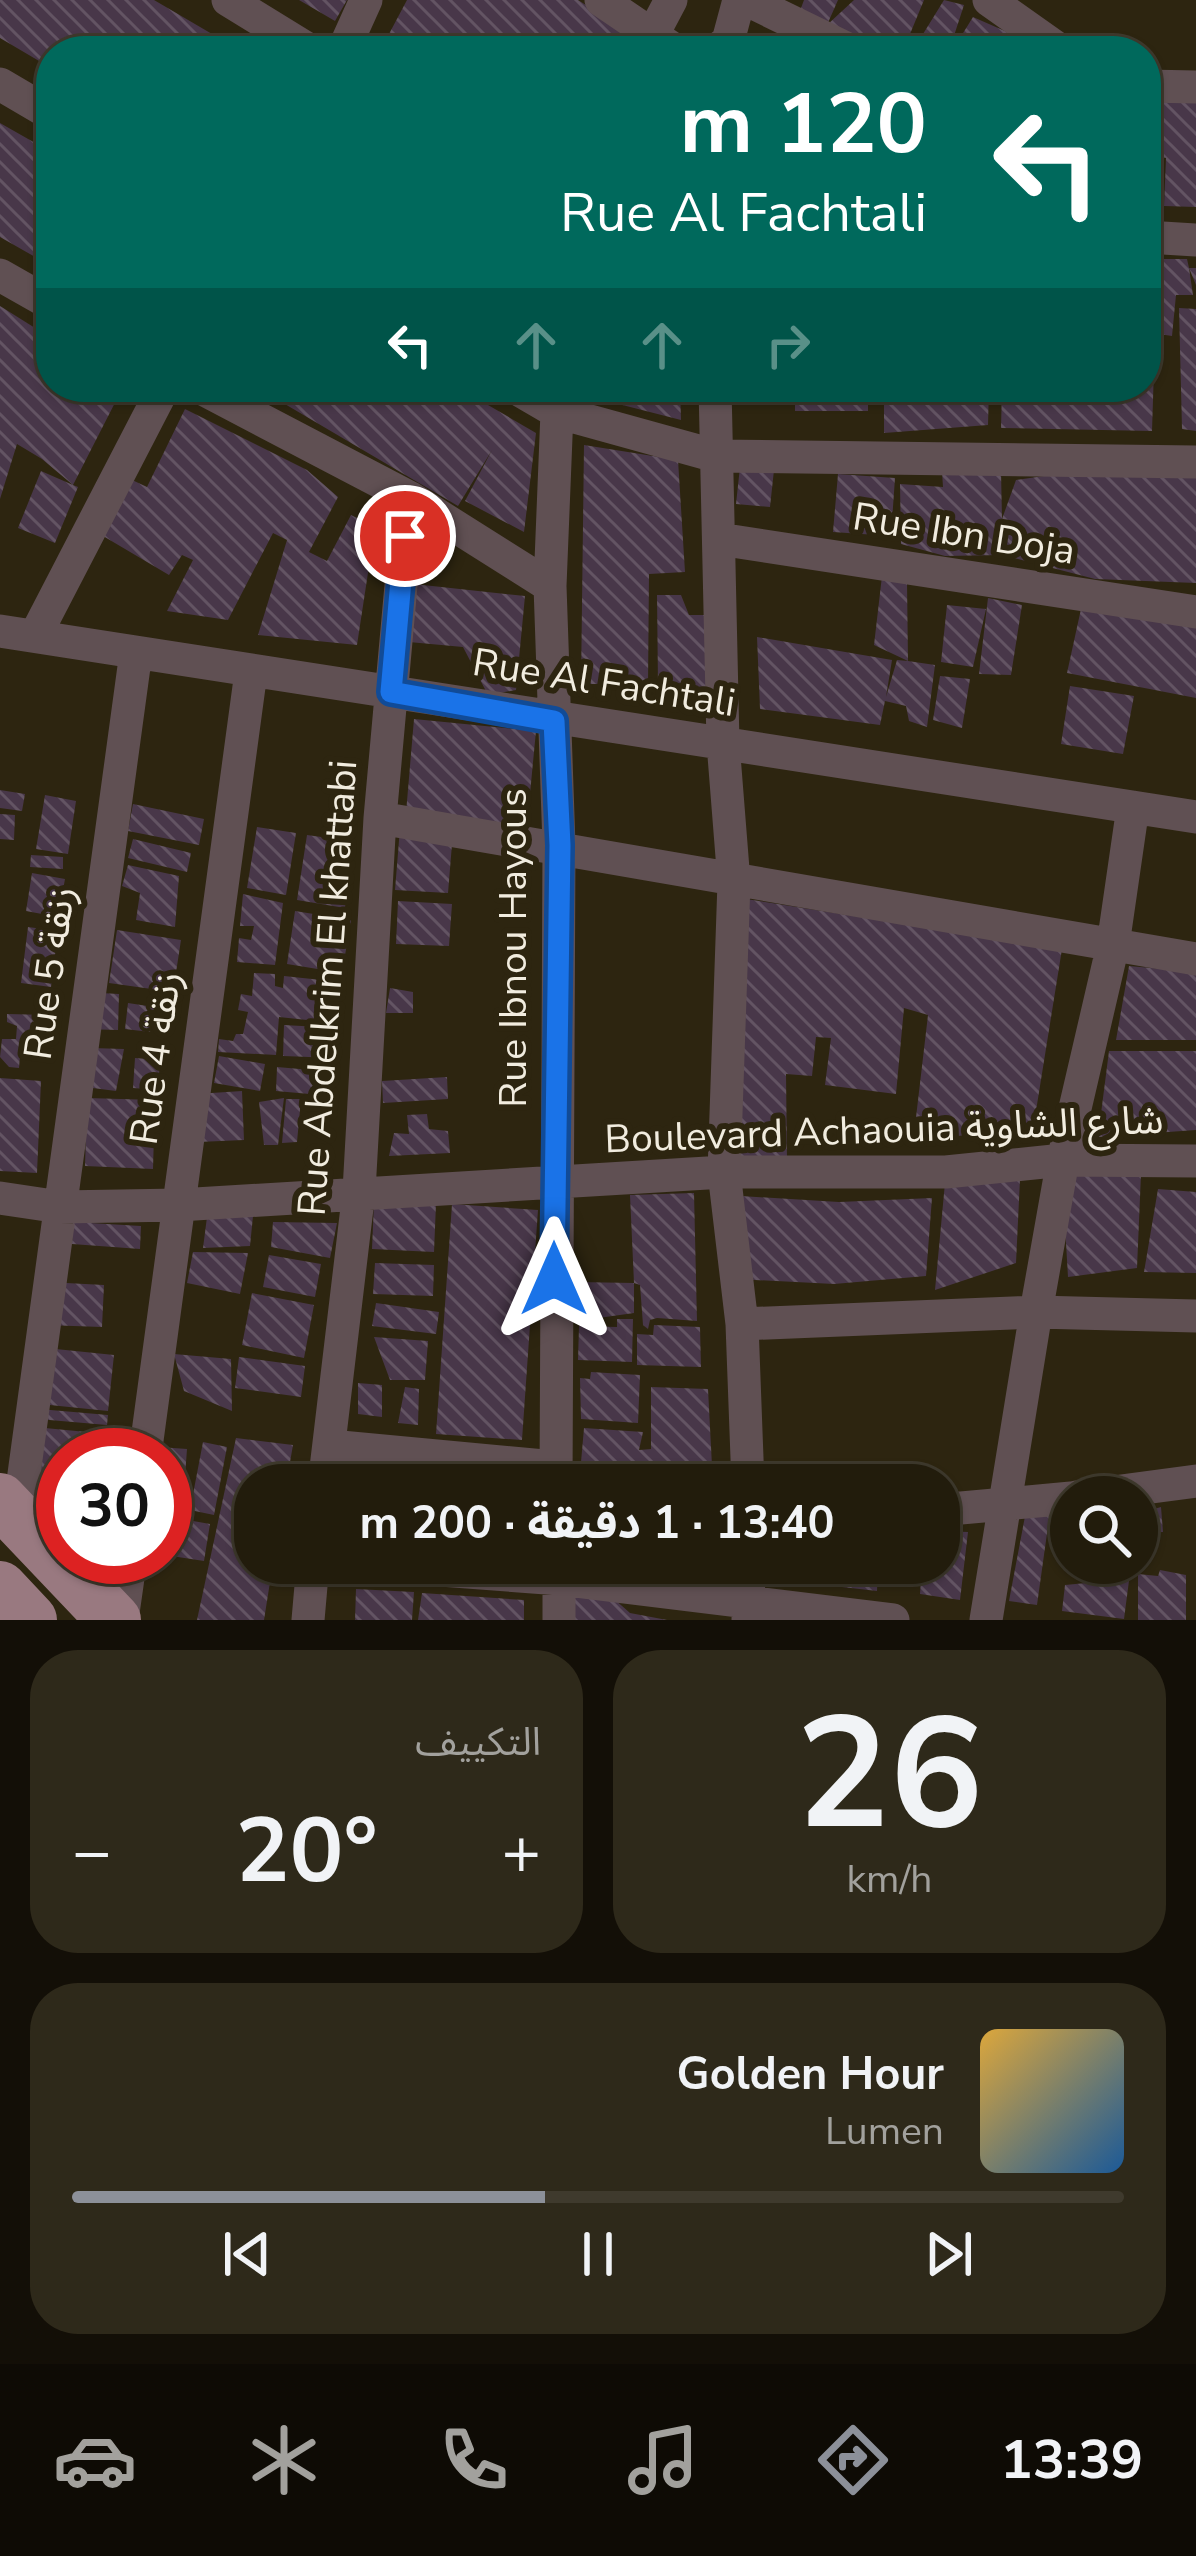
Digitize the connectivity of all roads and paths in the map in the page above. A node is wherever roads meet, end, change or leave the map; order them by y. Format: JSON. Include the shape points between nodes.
{"nodes":[{"id":1,"x":227,"y":0,"type":"edge"},
{"id":2,"x":366,"y":0,"type":"edge"},
{"id":3,"x":602,"y":0,"type":"edge"},
{"id":4,"x":671,"y":0,"type":"edge"},
{"id":5,"x":743,"y":0,"type":"edge"},
{"id":6,"x":989,"y":0,"type":"edge"},
{"id":7,"x":286,"y":36,"type":"edge"},
{"id":8,"x":350,"y":36,"type":"edge"},
{"id":9,"x":655,"y":36,"type":"edge"},
{"id":10,"x":665,"y":36,"type":"edge"},
{"id":11,"x":730,"y":36,"type":"edge"},
{"id":12,"x":820,"y":36,"type":"edge"},
{"id":13,"x":1040,"y":36,"type":"edge"},
{"id":14,"x":0,"y":84,"type":"edge"},
{"id":15,"x":1161,"y":86,"type":"edge"},
{"id":16,"x":1196,"y":87,"type":"edge"},
{"id":17,"x":36,"y":105,"type":"edge"},
{"id":18,"x":1161,"y":238,"type":"edge"},
{"id":19,"x":1196,"y":239,"type":"edge"},
{"id":20,"x":0,"y":275,"type":"edge"},
{"id":21,"x":36,"y":295,"type":"edge"},
{"id":22,"x":155,"y":402,"type":"edge"},
{"id":23,"x":228,"y":402,"type":"edge"},
{"id":24,"x":540,"y":402,"type":"edge"},
{"id":25,"x":715,"y":402,"type":"edge"},
{"id":26,"x":557,"y":412,"type":"junction"},
{"id":27,"x":716,"y":456,"type":"junction"},
{"id":28,"x":1196,"y":462,"type":"edge"},
{"id":29,"x":409,"y":496,"type":"junction"},
{"id":30,"x":718,"y":539,"type":"junction"},
{"id":31,"x":550,"y":586,"type":"junction"},
{"id":32,"x":1196,"y":612,"type":"edge"},
{"id":33,"x":9,"y":635,"type":"edge"},
{"id":34,"x":136,"y":652,"type":"junction"},
{"id":35,"x":251,"y":672,"type":"junction"},
{"id":36,"x":391,"y":692,"type":"junction"},
{"id":37,"x":554,"y":721,"type":"junction"},
{"id":38,"x":723,"y":743,"type":"junction"},
{"id":39,"x":1133,"y":807,"type":"junction"},
{"id":40,"x":1196,"y":817,"type":"edge"},
{"id":41,"x":380,"y":818,"type":"junction"},
{"id":42,"x":560,"y":845,"type":"junction"},
{"id":43,"x":734,"y":881,"type":"junction"},
{"id":44,"x":1113,"y":945,"type":"junction"},
{"id":45,"x":1196,"y":959,"type":"edge"},
{"id":46,"x":1064,"y":1160,"type":"junction"},
{"id":47,"x":1196,"y":1161,"type":"edge"},
{"id":48,"x":724,"y":1172,"type":"junction"},
{"id":49,"x":554,"y":1185,"type":"junction"},
{"id":50,"x":359,"y":1191,"type":"junction"},
{"id":51,"x":0,"y":1198,"type":"edge"},
{"id":52,"x":179,"y":1205,"type":"junction"},
{"id":53,"x":60,"y":1208,"type":"junction"},
{"id":54,"x":1036,"y":1312,"type":"junction"},
{"id":55,"x":1196,"y":1316,"type":"edge"},
{"id":56,"x":742,"y":1324,"type":"junction"},
{"id":57,"x":1196,"y":1326,"type":"edge"},
{"id":58,"x":149,"y":1428,"type":"edge"},
{"id":59,"x":330,"y":1446,"type":"junction"},
{"id":60,"x":327,"y":1464,"type":"edge"},
{"id":61,"x":465,"y":1464,"type":"edge"},
{"id":62,"x":555,"y":1464,"type":"edge"},
{"id":63,"x":747,"y":1464,"type":"edge"},
{"id":64,"x":1196,"y":1481,"type":"edge"},
{"id":65,"x":1158,"y":1486,"type":"edge"},
{"id":66,"x":1050,"y":1501,"type":"edge"},
{"id":67,"x":1006,"y":1507,"type":"junction"},
{"id":68,"x":9,"y":1509,"type":"edge"},
{"id":69,"x":960,"y":1509,"type":"edge"},
{"id":70,"x":125,"y":1584,"type":"edge"},
{"id":71,"x":311,"y":1584,"type":"edge"},
{"id":72,"x":560,"y":1584,"type":"edge"},
{"id":73,"x":620,"y":1584,"type":"edge"},
{"id":74,"x":0,"y":1588,"type":"edge"},
{"id":75,"x":748,"y":1612,"type":"edge"},
{"id":76,"x":30,"y":1620,"type":"edge"},
{"id":77,"x":118,"y":1620,"type":"edge"},
{"id":78,"x":308,"y":1620,"type":"edge"},
{"id":79,"x":559,"y":1620,"type":"edge"},
{"id":80,"x":892,"y":1620,"type":"edge"},
{"id":81,"x":986,"y":1620,"type":"edge"}],
"edges":[{"from":1,"to":7,"type":"street"},
{"from":2,"to":8,"type":"street"},
{"from":3,"to":9,"type":"street"},
{"from":4,"to":10,"type":"street"},
{"from":5,"to":11,"type":"street"},
{"from":5,"to":12,"type":"street"},
{"from":6,"to":13,"type":"street"},
{"from":14,"to":17,"type":"street"},
{"from":15,"to":16,"type":"street"},
{"from":18,"to":19,"type":"street"},
{"from":20,"to":21,"type":"street"},
{"from":22,"to":33,"type":"street"},
{"from":23,"to":29,"type":"street"},
{"from":24,"to":26,"type":"street"},
{"from":25,"to":27,"type":"street"},
{"from":26,"to":27,"type":"street"},
{"from":26,"to":31,"type":"street","name":"Rue Ibnou Hayous"},
{"from":27,"to":28,"type":"street"},
{"from":27,"to":30,"type":"street"},
{"from":29,"to":31,"type":"street"},
{"from":29,"to":36,"type":"street","name":"Rue Abdelkrim El khattabi"},
{"from":30,"to":32,"type":"street","name":"Rue Ibn Doja"},
{"from":30,"to":38,"type":"street"},
{"from":31,"to":37,"type":"street","name":"Rue Ibnou Hayous"},
{"from":33,"to":34,"type":"street","name":"Rue Al Fachtali"},
{"from":34,"to":35,"type":"street","name":"Rue Al Fachtali"},
{"from":34,"to":53,"type":"street","name":"Rue 5 زنقة"},
{"from":35,"to":36,"type":"street","name":"Rue Al Fachtali"},
{"from":35,"to":52,"type":"street","name":"Rue 4 زنقة"},
{"from":36,"to":37,"type":"street","name":"Rue Al Fachtali"},
{"from":36,"to":41,"type":"street","name":"Rue Abdelkrim El khattabi"},
{"from":37,"to":38,"type":"street","name":"Rue Al Fachtali"},
{"from":37,"to":42,"type":"street","name":"Rue Ibnou Hayous"},
{"from":38,"to":39,"type":"street","name":"Rue Al Fachtali"},
{"from":38,"to":43,"type":"street"},
{"from":39,"to":40,"type":"street","name":"Rue Al Fachtali"},
{"from":39,"to":44,"type":"street"},
{"from":41,"to":42,"type":"street"},
{"from":41,"to":50,"type":"street","name":"Rue Abdelkrim El khattabi"},
{"from":42,"to":43,"type":"street"},
{"from":42,"to":49,"type":"street","name":"Rue Ibnou Hayous"},
{"from":43,"to":44,"type":"street"},
{"from":43,"to":48,"type":"street"},
{"from":44,"to":45,"type":"street"},
{"from":44,"to":46,"type":"street"},
{"from":46,"to":47,"type":"street","name":"Boulevard Achaouia شارع الشاوية"},
{"from":46,"to":48,"type":"street","name":"Boulevard Achaouia شارع الشاوية","via":[[946,1172]]},
{"from":46,"to":54,"type":"street"},
{"from":48,"to":49,"type":"street","name":"Boulevard Achaouia شارع الشاوية"},
{"from":48,"to":56,"type":"street"},
{"from":49,"to":50,"type":"street","name":"Boulevard Achaouia شارع الشاوية"},
{"from":49,"to":62,"type":"street","name":"Rue Ibnou Hayous"},
{"from":50,"to":52,"type":"street","name":"Boulevard Achaouia شارع الشاوية"},
{"from":50,"to":59,"type":"street","name":"Rue Abdelkrim El khattabi"},
{"from":51,"to":53,"type":"street","name":"Boulevard Achaouia شارع الشاوية"},
{"from":52,"to":53,"type":"street","name":"Boulevard Achaouia شارع الشاوية"},
{"from":52,"to":58,"type":"street","name":"Rue 4 زنقة"},
{"from":53,"to":68,"type":"street","name":"Rue 5 زنقة"},
{"from":54,"to":55,"type":"street"},
{"from":54,"to":56,"type":"street"},
{"from":54,"to":67,"type":"street"},
{"from":55,"to":57,"type":"street"},
{"from":56,"to":63,"type":"street"},
{"from":59,"to":60,"type":"street","name":"Rue Abdelkrim El khattabi"},
{"from":59,"to":61,"type":"street"},
{"from":64,"to":65,"type":"street"},
{"from":66,"to":67,"type":"street"},
{"from":67,"to":69,"type":"street"},
{"from":67,"to":81,"type":"street"},
{"from":68,"to":77,"type":"main road"},
{"from":70,"to":77,"type":"street"},
{"from":71,"to":78,"type":"street"},
{"from":72,"to":79,"type":"street"},
{"from":73,"to":75,"type":"street"},
{"from":74,"to":76,"type":"main road"},
{"from":75,"to":80,"type":"street"}]}
